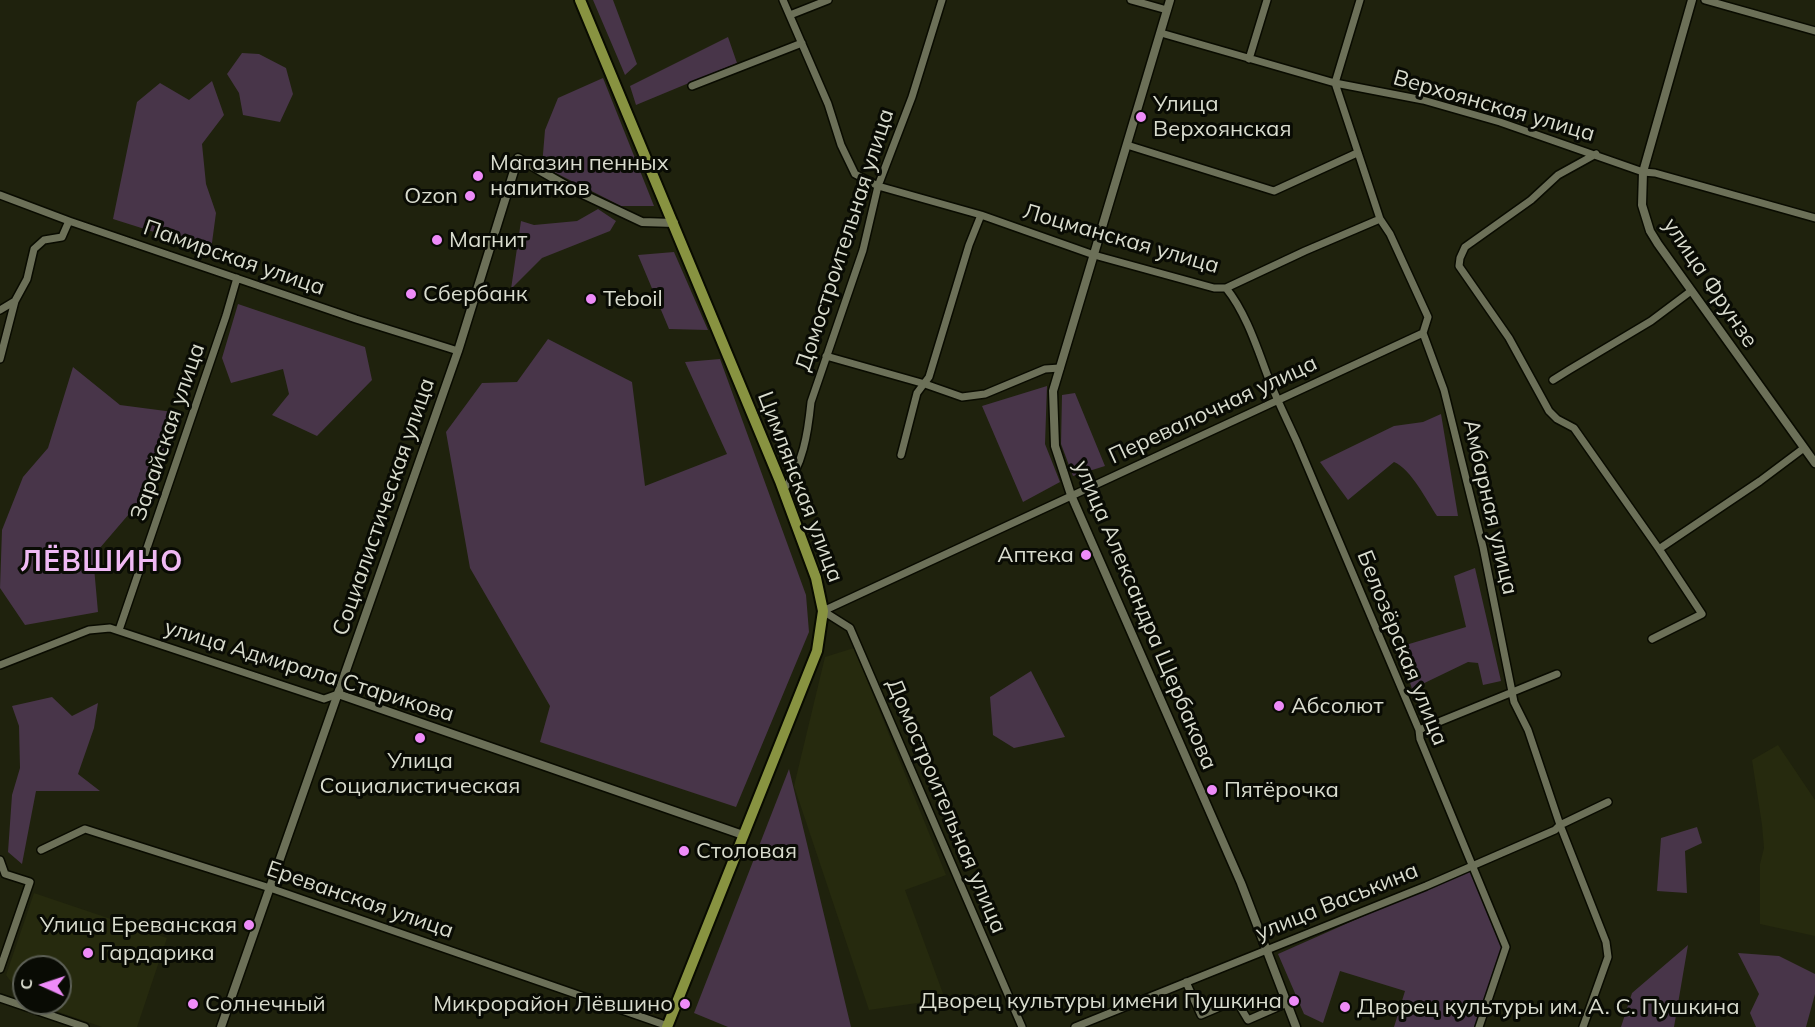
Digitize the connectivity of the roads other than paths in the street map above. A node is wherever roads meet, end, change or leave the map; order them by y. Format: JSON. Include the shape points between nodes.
{"nodes":[{"id":1,"x":580,"y":0,"type":"edge"},
{"id":2,"x":783,"y":0,"type":"edge"},
{"id":3,"x":828,"y":0,"type":"edge"},
{"id":4,"x":942,"y":0,"type":"edge"},
{"id":5,"x":1131,"y":0,"type":"edge"},
{"id":6,"x":1170,"y":0,"type":"edge"},
{"id":7,"x":1267,"y":0,"type":"edge"},
{"id":8,"x":1360,"y":0,"type":"edge"},
{"id":9,"x":1692,"y":0,"type":"edge"},
{"id":10,"x":1705,"y":0,"type":"edge"},
{"id":11,"x":1167,"y":10,"type":"junction"},
{"id":12,"x":790,"y":15,"type":"junction"},
{"id":13,"x":1815,"y":31,"type":"edge"},
{"id":14,"x":1161,"y":33,"type":"junction"},
{"id":15,"x":802,"y":43,"type":"junction"},
{"id":16,"x":1249,"y":59,"type":"junction"},
{"id":17,"x":1335,"y":82,"type":"junction"},
{"id":18,"x":692,"y":86,"type":"dead end"},
{"id":19,"x":1127,"y":145,"type":"junction"},
{"id":20,"x":1357,"y":153,"type":"junction"},
{"id":21,"x":1596,"y":154,"type":"junction"},
{"id":22,"x":1643,"y":171,"type":"junction"},
{"id":23,"x":878,"y":186,"type":"junction"},
{"id":24,"x":0,"y":195,"type":"edge"},
{"id":25,"x":981,"y":215,"type":"junction"},
{"id":26,"x":1815,"y":218,"type":"edge"},
{"id":27,"x":1380,"y":219,"type":"junction"},
{"id":28,"x":69,"y":221,"type":"junction"},
{"id":29,"x":674,"y":223,"type":"junction"},
{"id":30,"x":1094,"y":255,"type":"junction"},
{"id":31,"x":237,"y":278,"type":"junction"},
{"id":32,"x":1226,"y":288,"type":"junction"},
{"id":33,"x":1691,"y":291,"type":"junction"},
{"id":34,"x":15,"y":301,"type":"junction"},
{"id":35,"x":0,"y":310,"type":"edge"},
{"id":36,"x":1423,"y":333,"type":"junction"},
{"id":37,"x":437,"y":335,"type":"dead end"},
{"id":38,"x":435,"y":344,"type":"junction"},
{"id":39,"x":459,"y":351,"type":"junction"},
{"id":40,"x":826,"y":356,"type":"junction"},
{"id":41,"x":0,"y":359,"type":"edge"},
{"id":42,"x":1060,"y":368,"type":"junction"},
{"id":43,"x":1554,"y":381,"type":"dead end"},
{"id":44,"x":925,"y":384,"type":"junction"},
{"id":45,"x":1277,"y":401,"type":"junction"},
{"id":46,"x":1804,"y":448,"type":"junction"},
{"id":47,"x":901,"y":455,"type":"dead end"},
{"id":48,"x":1815,"y":463,"type":"edge"},
{"id":49,"x":783,"y":490,"type":"junction"},
{"id":50,"x":1071,"y":495,"type":"junction"},
{"id":51,"x":1659,"y":549,"type":"junction"},
{"id":52,"x":823,"y":611,"type":"junction"},
{"id":53,"x":119,"y":630,"type":"junction"},
{"id":54,"x":1652,"y":639,"type":"dead end"},
{"id":55,"x":0,"y":665,"type":"edge"},
{"id":56,"x":1557,"y":675,"type":"dead end"},
{"id":57,"x":1513,"y":692,"type":"junction"},
{"id":58,"x":338,"y":694,"type":"junction"},
{"id":59,"x":1419,"y":730,"type":"junction"},
{"id":60,"x":1608,"y":802,"type":"dead end"},
{"id":61,"x":1560,"y":825,"type":"junction"},
{"id":62,"x":743,"y":834,"type":"junction"},
{"id":63,"x":41,"y":850,"type":"dead end"},
{"id":64,"x":0,"y":860,"type":"edge"},
{"id":65,"x":1472,"y":866,"type":"junction"},
{"id":66,"x":270,"y":888,"type":"junction"},
{"id":67,"x":1265,"y":950,"type":"junction"},
{"id":68,"x":0,"y":969,"type":"edge"},
{"id":69,"x":1186,"y":982,"type":"junction"},
{"id":70,"x":0,"y":998,"type":"edge"},
{"id":71,"x":1287,"y":1004,"type":"junction"},
{"id":72,"x":668,"y":1026,"type":"edge"},
{"id":73,"x":85,"y":1027,"type":"edge"},
{"id":74,"x":221,"y":1027,"type":"edge"},
{"id":75,"x":1022,"y":1027,"type":"edge"},
{"id":76,"x":1075,"y":1027,"type":"edge"},
{"id":77,"x":1296,"y":1027,"type":"edge"},
{"id":78,"x":1479,"y":1027,"type":"edge"},
{"id":79,"x":1583,"y":1027,"type":"edge"}],
"edges":[{"from":1,"to":29,"type":"main road","name":"Цимлянская улица"},
{"from":2,"to":12,"type":"street","name":"Лоцманская улица"},
{"from":3,"to":12,"type":"street"},
{"from":4,"to":23,"type":"street","name":"Домостроительная улица","via":[[912,97]]},
{"from":5,"to":11,"type":"street"},
{"from":6,"to":11,"type":"street","name":"улица Александра Щербакова"},
{"from":7,"to":16,"type":"street"},
{"from":8,"to":17,"type":"street"},
{"from":9,"to":22,"type":"street","name":"улица Фрунзе"},
{"from":10,"to":13,"type":"street"},
{"from":11,"to":14,"type":"street","name":"улица Александра Щербакова"},
{"from":12,"to":15,"type":"street","name":"Лоцманская улица"},
{"from":14,"to":16,"type":"street","name":"Верхоянская улица"},
{"from":14,"to":19,"type":"street","name":"улица Александра Щербакова"},
{"from":15,"to":18,"type":"street"},
{"from":15,"to":23,"type":"street","name":"Лоцманская улица","via":[[855,174]]},
{"from":16,"to":17,"type":"street","name":"Верхоянская улица"},
{"from":17,"to":20,"type":"street","name":"Амбарная улица"},
{"from":17,"to":21,"type":"street","name":"Верхоянская улица","via":[[1423,100]]},
{"from":19,"to":20,"type":"street","via":[[1274,191]]},
{"from":19,"to":30,"type":"street","name":"улица Александра Щербакова"},
{"from":20,"to":27,"type":"street","name":"Амбарная улица"},
{"from":21,"to":22,"type":"street","name":"Верхоянская улица"},
{"from":21,"to":51,"type":"street","via":[[1558,176],[1465,247],[1460,267],[1509,338],[1549,411],[1574,428]]},
{"from":22,"to":26,"type":"street","name":"Верхоянская улица"},
{"from":22,"to":33,"type":"street","name":"улица Фрунзе","via":[[1642,205],[1650,231]]},
{"from":23,"to":25,"type":"street","name":"Лоцманская улица"},
{"from":23,"to":40,"type":"street","name":"Домостроительная улица","via":[[863,250]]},
{"from":24,"to":28,"type":"street","name":"Памирская улица"},
{"from":25,"to":30,"type":"street","name":"Лоцманская улица"},
{"from":25,"to":44,"type":"street"},
{"from":27,"to":32,"type":"street","name":"Лоцманская улица"},
{"from":27,"to":36,"type":"street","name":"Амбарная улица","via":[[1428,316]]},
{"from":28,"to":31,"type":"street","name":"Памирская улица"},
{"from":28,"to":34,"type":"street","via":[[62,237],[44,240],[34,249],[27,279]]},
{"from":29,"to":39,"type":"street","name":"Социалистическая улица","via":[[642,222],[518,158]]},
{"from":29,"to":49,"type":"main road","name":"Цимлянская улица"},
{"from":30,"to":32,"type":"street","name":"Лоцманская улица"},
{"from":30,"to":42,"type":"street","name":"улица Александра Щербакова"},
{"from":31,"to":38,"type":"street","name":"Памирская улица"},
{"from":31,"to":53,"type":"street","name":"Зарайская улица"},
{"from":32,"to":45,"type":"street","name":"Белозёрская улица","via":[[1243,317]]},
{"from":33,"to":43,"type":"street","via":[[1651,321]]},
{"from":33,"to":46,"type":"street","name":"улица Фрунзе"},
{"from":34,"to":35,"type":"street"},
{"from":34,"to":41,"type":"street"},
{"from":36,"to":45,"type":"street","name":"Перевалочная улица"},
{"from":36,"to":57,"type":"street","name":"Амбарная улица","via":[[1444,390],[1483,547]]},
{"from":37,"to":38,"type":"street"},
{"from":38,"to":39,"type":"street","name":"Памирская улица"},
{"from":39,"to":58,"type":"street","name":"Социалистическая улица"},
{"from":40,"to":44,"type":"street"},
{"from":40,"to":49,"type":"street","name":"Домостроительная улица","via":[[794,478]]},
{"from":42,"to":44,"type":"street","via":[[1045,369],[985,394],[962,397]]},
{"from":42,"to":50,"type":"street","name":"улица Александра Щербакова","via":[[1053,392],[1055,446]]},
{"from":44,"to":47,"type":"street","via":[[917,393]]},
{"from":45,"to":50,"type":"street","name":"Перевалочная улица"},
{"from":45,"to":59,"type":"street","name":"Белозёрская улица"},
{"from":46,"to":48,"type":"street","name":"улица Фрунзе"},
{"from":46,"to":51,"type":"street"},
{"from":49,"to":52,"type":"main road","name":"Цимлянская улица","via":[[816,578]]},
{"from":50,"to":52,"type":"street","name":"Перевалочная улица"},
{"from":50,"to":67,"type":"street","name":"улица Александра Щербакова","via":[[1241,883]]},
{"from":51,"to":54,"type":"street","via":[[1702,614]]},
{"from":52,"to":62,"type":"main road","name":"Цимлянская улица","via":[[817,651]]},
{"from":52,"to":75,"type":"street","name":"Домостроительная улица","via":[[850,628]]},
{"from":53,"to":55,"type":"street","name":"улица Адмирала Старикова","via":[[89,630]]},
{"from":53,"to":58,"type":"street","name":"улица Адмирала Старикова","via":[[324,699]]},
{"from":56,"to":57,"type":"street"},
{"from":57,"to":59,"type":"street"},
{"from":57,"to":61,"type":"street","name":"Амбарная улица"},
{"from":58,"to":62,"type":"street","name":"улица Адмирала Старикова"},
{"from":58,"to":66,"type":"street","name":"Социалистическая улица"},
{"from":59,"to":65,"type":"street","name":"Белозёрская улица"},
{"from":60,"to":61,"type":"street","name":"улица Васькина"},
{"from":61,"to":65,"type":"street","name":"улица Васькина"},
{"from":61,"to":79,"type":"street","name":"Амбарная улица","via":[[1606,942],[1608,957]]},
{"from":62,"to":72,"type":"main road","name":"Цимлянская улица"},
{"from":63,"to":66,"type":"street","name":"Ереванская улица","via":[[85,829]]},
{"from":64,"to":68,"type":"street","via":[[5,874],[30,882]]},
{"from":65,"to":67,"type":"street","name":"улица Васькина"},
{"from":65,"to":78,"type":"street","name":"Белозёрская улица","via":[[1506,947]]},
{"from":66,"to":72,"type":"street","name":"Ереванская улица"},
{"from":66,"to":74,"type":"street","name":"Социалистическая улица"},
{"from":67,"to":69,"type":"street","name":"улица Васькина"},
{"from":67,"to":71,"type":"street","name":"улица Александра Щербакова"},
{"from":69,"to":71,"type":"street","via":[[1201,1015],[1236,1000],[1248,1020]]},
{"from":69,"to":76,"type":"street","name":"улица Васькина"},
{"from":70,"to":73,"type":"street"},
{"from":71,"to":77,"type":"street","name":"улица Александра Щербакова"}]}
